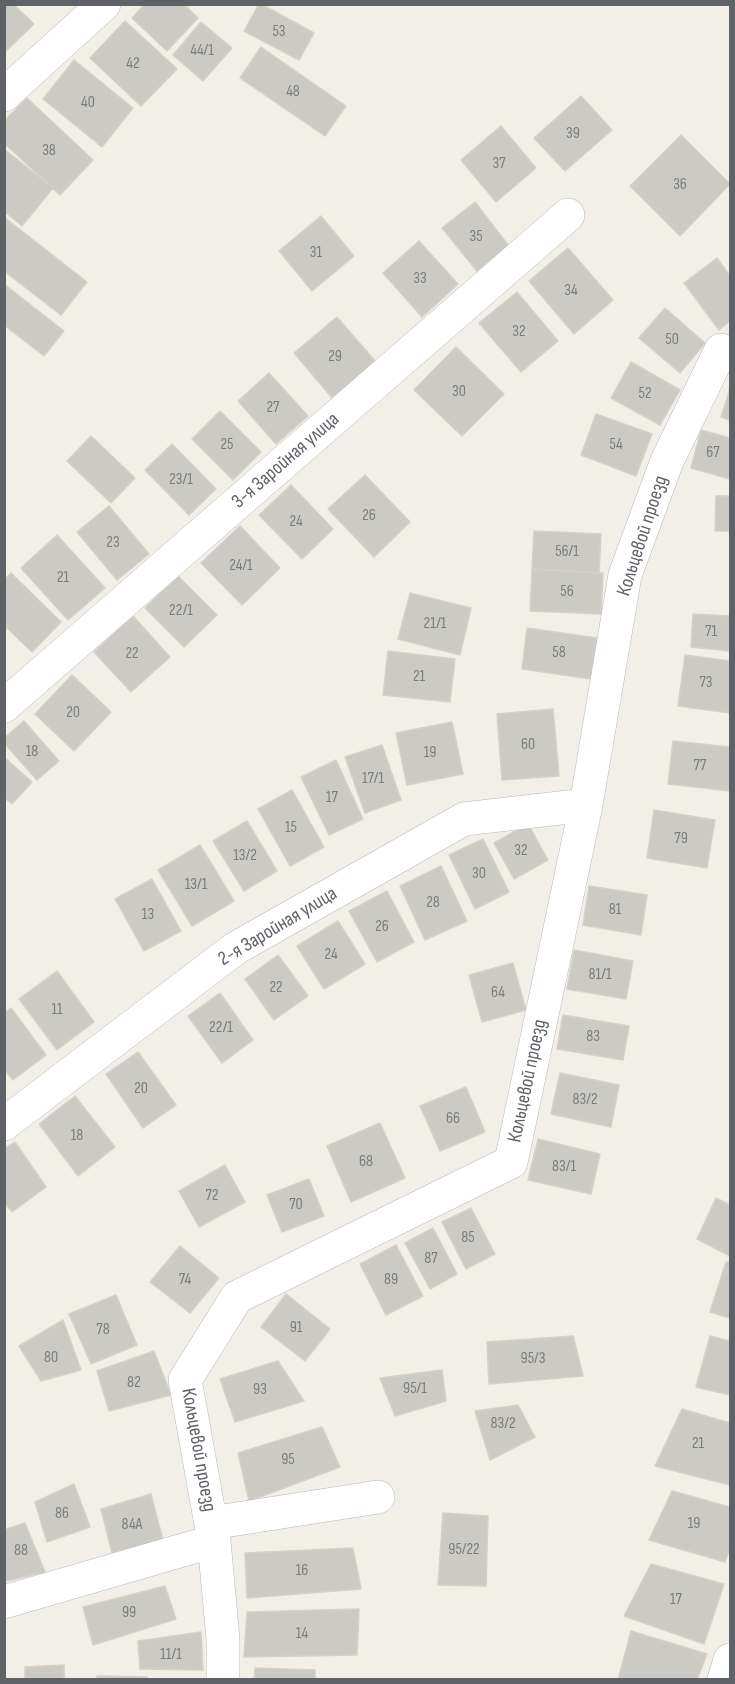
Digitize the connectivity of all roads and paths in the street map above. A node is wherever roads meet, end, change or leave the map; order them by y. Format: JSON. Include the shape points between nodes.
{"nodes":[{"id":1,"x":104,"y":4,"type":"edge"},
{"id":2,"x":4,"y":95,"type":"edge"},
{"id":3,"x":568,"y":215,"type":"dead end"},
{"id":4,"x":721,"y":350,"type":"dead end"},
{"id":5,"x":4,"y":706,"type":"edge"},
{"id":6,"x":586,"y":805,"type":"junction"},
{"id":7,"x":4,"y":1124,"type":"edge"},
{"id":8,"x":378,"y":1497,"type":"dead end"},
{"id":9,"x":213,"y":1532,"type":"junction"},
{"id":10,"x":4,"y":1602,"type":"edge"},
{"id":11,"x":730,"y":1660,"type":"edge"},
{"id":12,"x":223,"y":1680,"type":"edge"},
{"id":13,"x":724,"y":1680,"type":"edge"}],
"edges":[{"from":1,"to":2,"type":"street"},
{"from":3,"to":5,"type":"street","name":"3-я Заройная улица"},
{"from":4,"to":6,"type":"street","name":"Кольцевой проезд","via":[[667,461],[625,575]]},
{"from":6,"to":7,"type":"street","name":"2-я Заройная улица","via":[[464,819],[236,948]]},
{"from":6,"to":9,"type":"street","name":"Кольцевой проезд","via":[[511,1162],[237,1297],[185,1380]]},
{"from":8,"to":9,"type":"street"},
{"from":9,"to":10,"type":"street"},
{"from":9,"to":12,"type":"street","via":[[224,1639]]},
{"from":11,"to":13,"type":"street"}]}
